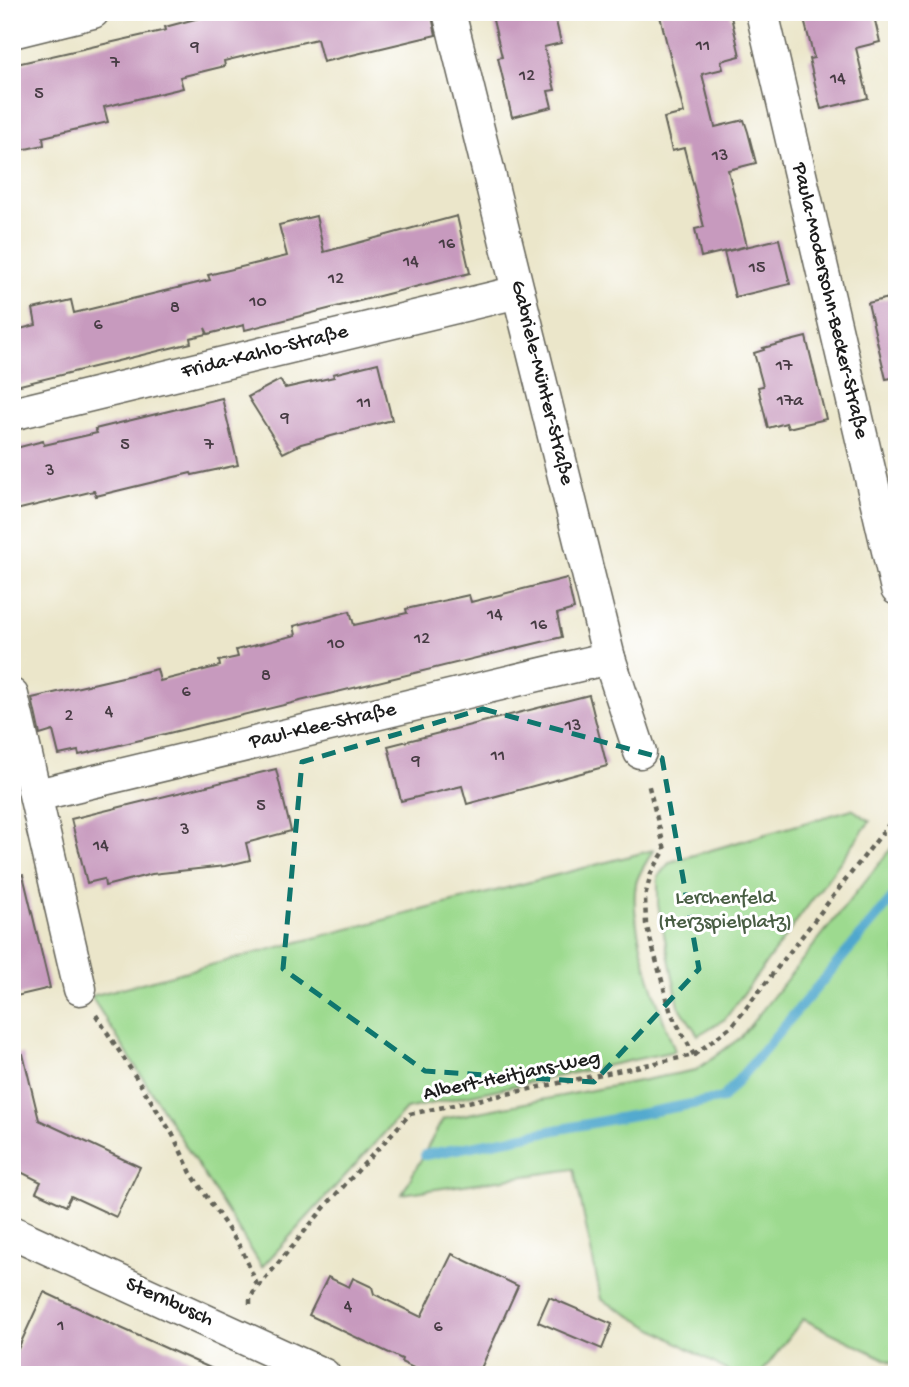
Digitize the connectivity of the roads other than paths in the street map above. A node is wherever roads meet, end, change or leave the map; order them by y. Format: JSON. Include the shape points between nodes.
{"nodes":[{"id":1,"x":93,"y":12,"type":"edge"},
{"id":2,"x":449,"y":12,"type":"edge"},
{"id":3,"x":762,"y":12,"type":"edge"},
{"id":4,"x":12,"y":32,"type":"edge"},
{"id":5,"x":518,"y":292,"type":"junction"},
{"id":6,"x":12,"y":414,"type":"edge"},
{"id":7,"x":897,"y":589,"type":"edge"},
{"id":8,"x":609,"y":658,"type":"junction"},
{"id":9,"x":12,"y":695,"type":"edge"},
{"id":10,"x":640,"y":752,"type":"road end"},
{"id":11,"x":37,"y":795,"type":"junction"},
{"id":12,"x":80,"y":989,"type":"road end"},
{"id":13,"x":12,"y":1232,"type":"edge"},
{"id":14,"x":324,"y":1375,"type":"edge"}],
"edges":[{"from":1,"to":4,"type":"street"},
{"from":2,"to":5,"type":"street","name":"Gabriele-Münter-Straße"},
{"from":3,"to":7,"type":"street","name":"Paula-Modersohn-Becker-Straße"},
{"from":5,"to":6,"type":"street","name":"Frida-Kahlo-Straße"},
{"from":5,"to":8,"type":"street","name":"Gabriele-Münter-Straße"},
{"from":8,"to":10,"type":"street","name":"Gabriele-Münter-Straße"},
{"from":8,"to":11,"type":"street","name":"Paul-Klee-Straße"},
{"from":9,"to":11,"type":"street"},
{"from":11,"to":12,"type":"street"},
{"from":13,"to":14,"type":"street","name":"Sternbusch"}]}
